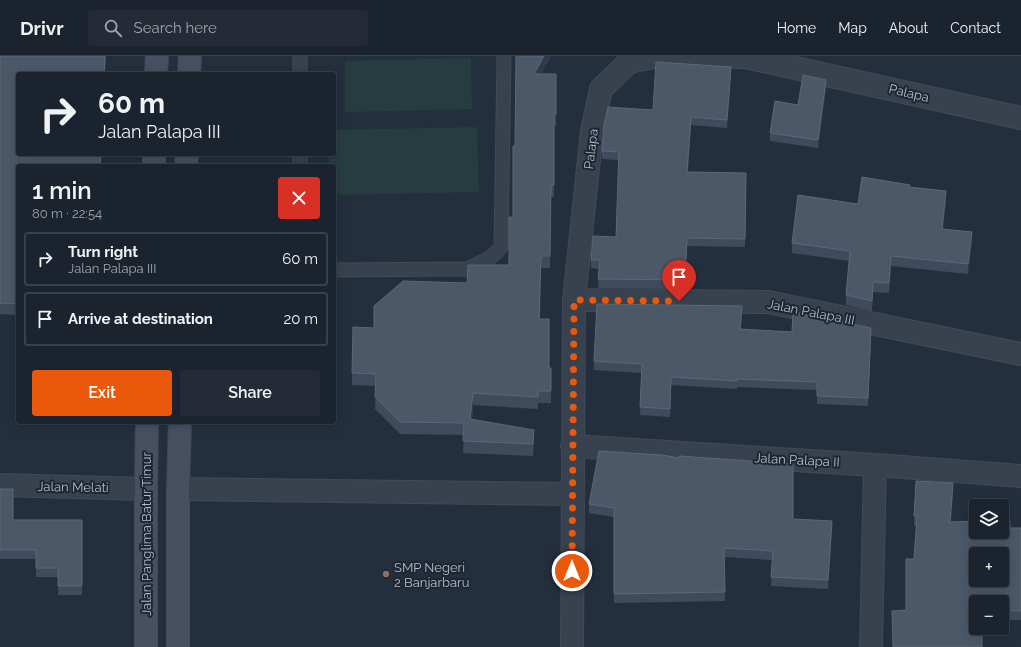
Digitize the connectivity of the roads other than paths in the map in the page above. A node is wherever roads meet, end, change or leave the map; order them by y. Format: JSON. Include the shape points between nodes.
{"nodes":[{"id":1,"x":156,"y":56,"type":"edge"},
{"id":2,"x":190,"y":56,"type":"edge"},
{"id":3,"x":300,"y":56,"type":"edge"},
{"id":4,"x":504,"y":56,"type":"edge"},
{"id":5,"x":745,"y":56,"type":"edge"},
{"id":6,"x":156,"y":72,"type":"edge"},
{"id":7,"x":189,"y":72,"type":"edge"},
{"id":8,"x":300,"y":72,"type":"edge"},
{"id":9,"x":1021,"y":118,"type":"edge"},
{"id":10,"x":336,"y":270,"type":"edge"},
{"id":11,"x":574,"y":300,"type":"junction"},
{"id":12,"x":1021,"y":354,"type":"edge"},
{"id":13,"x":147,"y":424,"type":"edge"},
{"id":14,"x":180,"y":424,"type":"edge"},
{"id":15,"x":572,"y":446,"type":"junction"},
{"id":16,"x":875,"y":465,"type":"junction"},
{"id":17,"x":1021,"y":476,"type":"edge"},
{"id":18,"x":0,"y":485,"type":"edge"},
{"id":19,"x":146,"y":489,"type":"junction"},
{"id":20,"x":178,"y":489,"type":"junction"},
{"id":21,"x":572,"y":494,"type":"junction"},
{"id":22,"x":146,"y":647,"type":"edge"},
{"id":23,"x":178,"y":647,"type":"edge"},
{"id":24,"x":572,"y":647,"type":"edge"},
{"id":25,"x":871,"y":647,"type":"edge"}],
"edges":[{"from":1,"to":6,"type":"main road"},
{"from":2,"to":7,"type":"main road"},
{"from":3,"to":8,"type":"lane"},
{"from":4,"to":10,"type":"lane","via":[[501,247],[498,251],[468,269]]},
{"from":5,"to":9,"type":"street","name":"Palapa"},
{"from":5,"to":11,"type":"street","name":"Palapa","via":[[659,56],[628,62],[601,89],[592,131]]},
{"from":11,"to":12,"type":"street","name":"Jalan Palapa III","via":[[768,302]]},
{"from":11,"to":15,"type":"street","name":"Palapa"},
{"from":13,"to":19,"type":"main road","name":"Jalan Panglima Batur Timur"},
{"from":14,"to":20,"type":"main road"},
{"from":15,"to":16,"type":"street","name":"Jalan Palapa II"},
{"from":15,"to":21,"type":"street","name":"Palapa"},
{"from":16,"to":17,"type":"street","name":"Jalan Palapa II"},
{"from":16,"to":25,"type":"street"},
{"from":18,"to":19,"type":"street","name":"Jalan Melati"},
{"from":19,"to":22,"type":"main road","name":"Jalan Panglima Batur Timur"},
{"from":20,"to":21,"type":"street"},
{"from":20,"to":23,"type":"main road"},
{"from":21,"to":24,"type":"street","name":"Palapa"}]}
